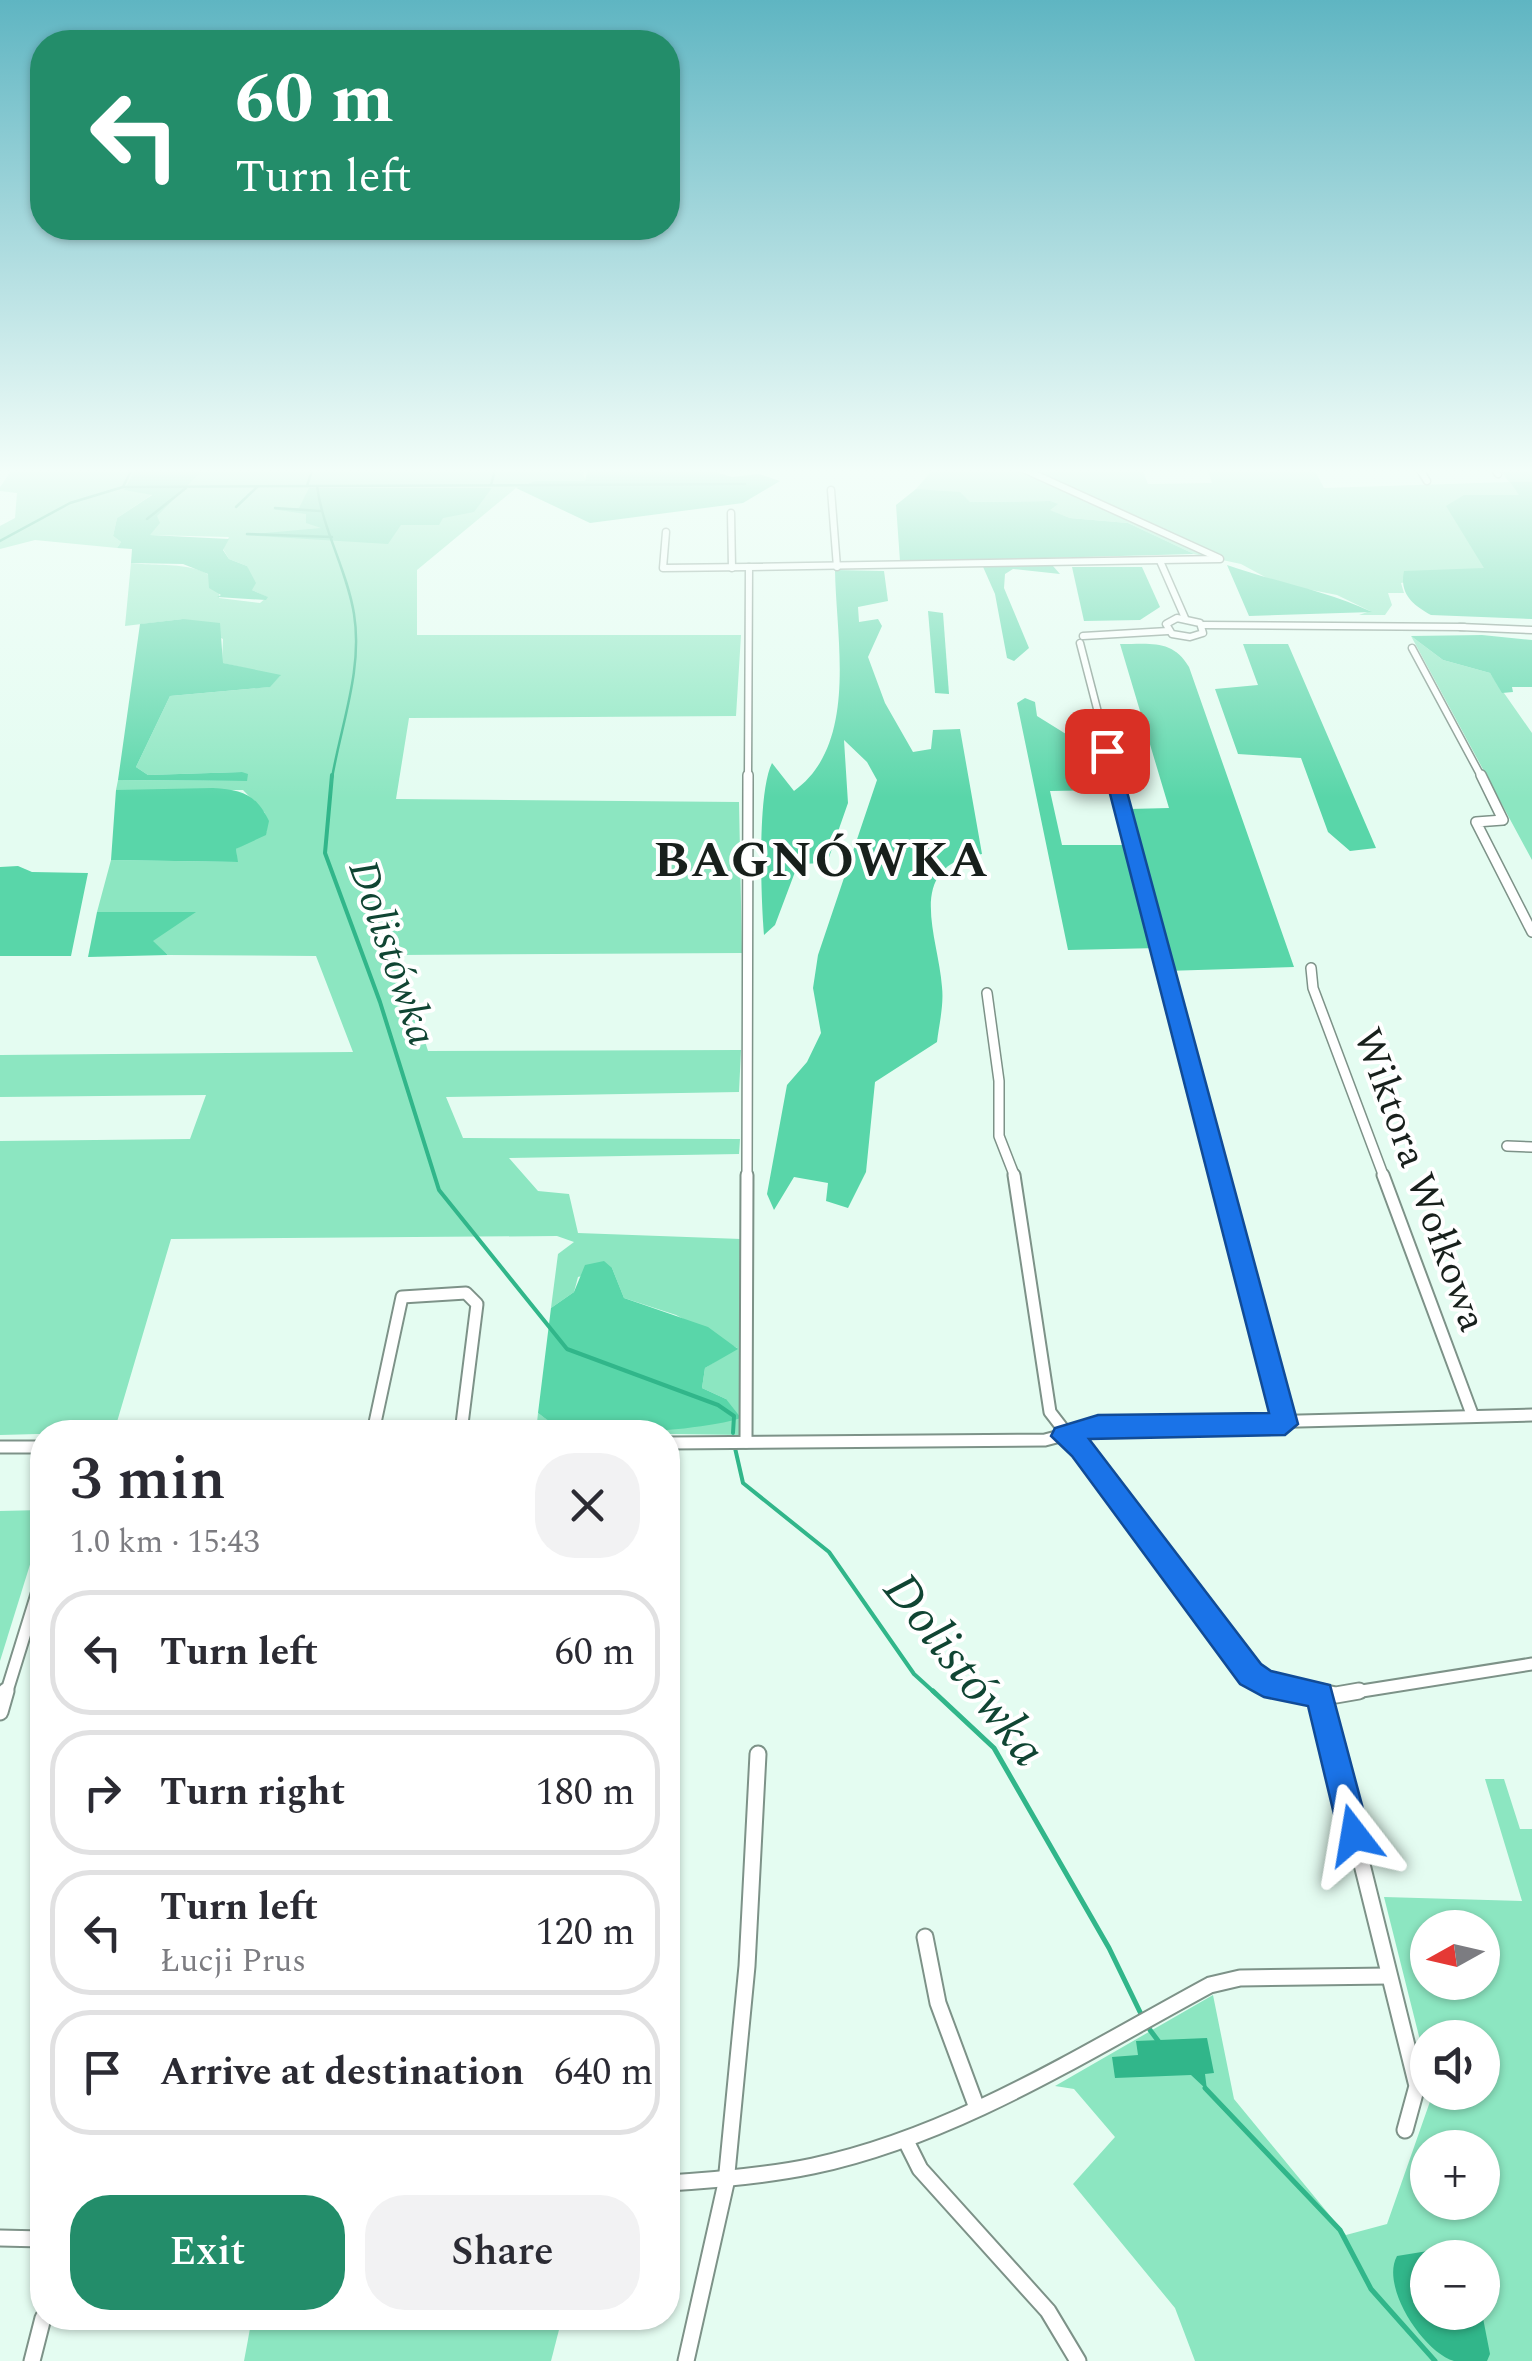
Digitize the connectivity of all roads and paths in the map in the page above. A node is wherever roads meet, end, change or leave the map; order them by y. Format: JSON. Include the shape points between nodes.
{"nodes":[{"id":1,"x":750,"y":577,"type":"edge"},
{"id":2,"x":1166,"y":577,"type":"edge"},
{"id":3,"x":1181,"y":618,"type":"junction"},
{"id":4,"x":1204,"y":628,"type":"junction"},
{"id":5,"x":1166,"y":629,"type":"junction"},
{"id":6,"x":1532,"y":630,"type":"edge"},
{"id":7,"x":1412,"y":648,"type":"dead end"},
{"id":8,"x":1532,"y":932,"type":"edge"},
{"id":9,"x":1311,"y":968,"type":"dead end"},
{"id":10,"x":987,"y":992,"type":"dead end"},
{"id":11,"x":1507,"y":1146,"type":"dead end"},
{"id":12,"x":1532,"y":1147,"type":"edge"},
{"id":13,"x":1472,"y":1414,"type":"junction"},
{"id":14,"x":1532,"y":1415,"type":"edge"},
{"id":15,"x":376,"y":1420,"type":"edge"},
{"id":16,"x":463,"y":1420,"type":"edge"},
{"id":17,"x":1285,"y":1424,"type":"junction"},
{"id":18,"x":1064,"y":1436,"type":"junction"},
{"id":19,"x":680,"y":1442,"type":"edge"},
{"id":20,"x":746,"y":1442,"type":"junction"},
{"id":21,"x":30,"y":1446,"type":"edge"},
{"id":22,"x":0,"y":1447,"type":"edge"},
{"id":23,"x":30,"y":1616,"type":"edge"},
{"id":24,"x":1532,"y":1664,"type":"edge"},
{"id":25,"x":1320,"y":1695,"type":"junction"},
{"id":26,"x":0,"y":1712,"type":"edge"},
{"id":27,"x":758,"y":1754,"type":"dead end"},
{"id":28,"x":925,"y":1937,"type":"dead end"},
{"id":29,"x":1389,"y":1976,"type":"junction"},
{"id":30,"x":977,"y":2108,"type":"junction"},
{"id":31,"x":1405,"y":2130,"type":"dead end"},
{"id":32,"x":906,"y":2141,"type":"junction"},
{"id":33,"x":726,"y":2182,"type":"junction"},
{"id":34,"x":680,"y":2183,"type":"edge"},
{"id":35,"x":0,"y":2238,"type":"edge"},
{"id":36,"x":30,"y":2239,"type":"edge"},
{"id":37,"x":39,"y":2330,"type":"edge"},
{"id":38,"x":32,"y":2361,"type":"edge"},
{"id":39,"x":686,"y":2361,"type":"edge"},
{"id":40,"x":1078,"y":2361,"type":"edge"}],
"edges":[{"from":1,"to":20,"type":"street"},
{"from":2,"to":3,"type":"street"},
{"from":3,"to":4,"type":"street"},
{"from":3,"to":5,"type":"street"},
{"from":4,"to":5,"type":"street","via":[[1190,638]]},
{"from":4,"to":6,"type":"street"},
{"from":5,"to":17,"type":"street","via":[[1082,640]]},
{"from":7,"to":8,"type":"street","via":[[1502,815],[1503,820],[1476,822]]},
{"from":9,"to":13,"type":"street","name":"Wiktora Wołkowa"},
{"from":10,"to":18,"type":"street","via":[[999,1136],[1019,1188],[1050,1412]]},
{"from":11,"to":12,"type":"street"},
{"from":13,"to":14,"type":"street"},
{"from":13,"to":17,"type":"street"},
{"from":15,"to":16,"type":"street","via":[[402,1297],[466,1293],[478,1304]]},
{"from":17,"to":18,"type":"street","via":[[1098,1426]]},
{"from":18,"to":20,"type":"street"},
{"from":18,"to":25,"type":"street","via":[[1082,1448],[1250,1674],[1264,1684]]},
{"from":19,"to":20,"type":"street"},
{"from":21,"to":22,"type":"street"},
{"from":23,"to":26,"type":"street"},
{"from":24,"to":25,"type":"street"},
{"from":25,"to":29,"type":"street"},
{"from":27,"to":33,"type":"street"},
{"from":28,"to":30,"type":"street","via":[[929,1985]]},
{"from":29,"to":30,"type":"street","via":[[1240,1978],[1210,1985]]},
{"from":29,"to":31,"type":"street","via":[[1417,2086]]},
{"from":30,"to":32,"type":"street"},
{"from":32,"to":33,"type":"street","via":[[814,2168]]},
{"from":32,"to":40,"type":"street","via":[[920,2169],[1048,2312]]},
{"from":33,"to":34,"type":"street"},
{"from":33,"to":39,"type":"street"},
{"from":35,"to":36,"type":"street"},
{"from":37,"to":38,"type":"street"}]}
